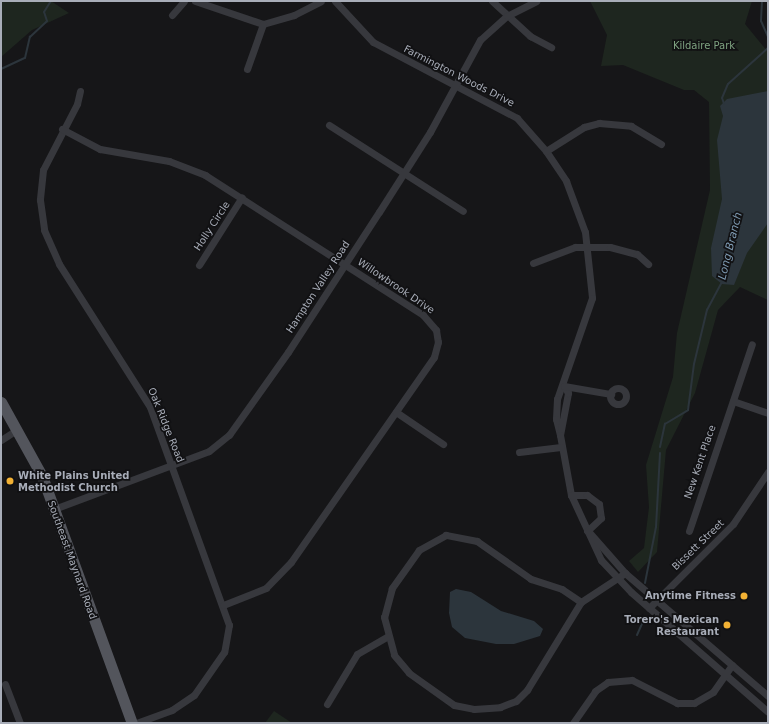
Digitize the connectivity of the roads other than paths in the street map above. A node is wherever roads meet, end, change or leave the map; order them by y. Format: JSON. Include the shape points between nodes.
{"nodes":[{"id":1,"x":184,"y":1,"type":"edge"},
{"id":2,"x":195,"y":1,"type":"edge"},
{"id":3,"x":321,"y":1,"type":"edge"},
{"id":4,"x":335,"y":1,"type":"edge"},
{"id":5,"x":492,"y":1,"type":"edge"},
{"id":6,"x":536,"y":1,"type":"edge"},
{"id":7,"x":172,"y":15,"type":"dead end"},
{"id":8,"x":507,"y":16,"type":"junction"},
{"id":9,"x":263,"y":24,"type":"junction"},
{"id":10,"x":551,"y":47,"type":"dead end"},
{"id":11,"x":247,"y":69,"type":"dead end"},
{"id":12,"x":454,"y":84,"type":"junction"},
{"id":13,"x":80,"y":90,"type":"dead end"},
{"id":14,"x":329,"y":125,"type":"dead end"},
{"id":15,"x":62,"y":129,"type":"junction"},
{"id":16,"x":660,"y":144,"type":"dead end"},
{"id":17,"x":546,"y":151,"type":"junction"},
{"id":18,"x":404,"y":173,"type":"junction"},
{"id":19,"x":242,"y":197,"type":"junction"},
{"id":20,"x":463,"y":211,"type":"dead end"},
{"id":21,"x":589,"y":248,"type":"junction"},
{"id":22,"x":533,"y":263,"type":"dead end"},
{"id":23,"x":345,"y":264,"type":"junction"},
{"id":24,"x":648,"y":264,"type":"dead end"},
{"id":25,"x":198,"y":265,"type":"dead end"},
{"id":26,"x":752,"y":344,"type":"dead end"},
{"id":27,"x":564,"y":386,"type":"junction"},
{"id":28,"x":611,"y":394,"type":"dead end"},
{"id":29,"x":733,"y":401,"type":"junction"},
{"id":30,"x":1,"y":402,"type":"edge"},
{"id":31,"x":396,"y":412,"type":"junction"},
{"id":32,"x":768,"y":412,"type":"edge"},
{"id":33,"x":18,"y":429,"type":"junction"},
{"id":34,"x":1,"y":440,"type":"edge"},
{"id":35,"x":443,"y":444,"type":"dead end"},
{"id":36,"x":561,"y":447,"type":"junction"},
{"id":37,"x":519,"y":452,"type":"dead end"},
{"id":38,"x":172,"y":466,"type":"junction"},
{"id":39,"x":768,"y":472,"type":"edge"},
{"id":40,"x":571,"y":495,"type":"junction"},
{"id":41,"x":54,"y":509,"type":"junction"},
{"id":42,"x":587,"y":531,"type":"junction"},
{"id":43,"x":689,"y":531,"type":"dead end"},
{"id":44,"x":625,"y":573,"type":"junction"},
{"id":45,"x":619,"y":580,"type":"junction"},
{"id":46,"x":656,"y":600,"type":"junction"},
{"id":47,"x":581,"y":602,"type":"junction"},
{"id":48,"x":223,"y":605,"type":"junction"},
{"id":49,"x":650,"y":608,"type":"junction"},
{"id":50,"x":388,"y":636,"type":"junction"},
{"id":51,"x":732,"y":665,"type":"junction"},
{"id":52,"x":726,"y":677,"type":"junction"},
{"id":53,"x":5,"y":684,"type":"dead end"},
{"id":54,"x":768,"y":696,"type":"edge"},
{"id":55,"x":327,"y":704,"type":"dead end"},
{"id":56,"x":768,"y":712,"type":"edge"},
{"id":57,"x":20,"y":723,"type":"edge"},
{"id":58,"x":132,"y":723,"type":"edge"},
{"id":59,"x":136,"y":723,"type":"edge"},
{"id":60,"x":573,"y":723,"type":"edge"}],
"edges":[{"from":1,"to":7,"type":"street"},
{"from":2,"to":9,"type":"street"},
{"from":3,"to":9,"type":"street","via":[[294,15]]},
{"from":4,"to":12,"type":"street","name":"Farmington Woods Drive","via":[[373,42]]},
{"from":5,"to":8,"type":"street"},
{"from":6,"to":8,"type":"street","name":"Hampton Valley Road"},
{"from":8,"to":10,"type":"street","via":[[530,36]]},
{"from":8,"to":12,"type":"street","name":"Hampton Valley Road","via":[[480,40]]},
{"from":9,"to":11,"type":"street"},
{"from":12,"to":17,"type":"street","name":"Farmington Woods Drive","via":[[514,116]]},
{"from":12,"to":18,"type":"street","name":"Hampton Valley Road"},
{"from":13,"to":15,"type":"street","name":"Oak Ridge Road","via":[[77,104]]},
{"from":14,"to":18,"type":"street"},
{"from":15,"to":19,"type":"street","name":"Willowbrook Drive","via":[[100,150],[185,166]]},
{"from":15,"to":38,"type":"street","name":"Oak Ridge Road","via":[[46,161],[41,180],[40,211],[46,237],[59,264],[142,392]]},
{"from":16,"to":17,"type":"street","via":[[631,126],[599,123],[584,127]]},
{"from":17,"to":21,"type":"street","name":"Farmington Woods Drive","via":[[574,197]]},
{"from":18,"to":20,"type":"street"},
{"from":18,"to":23,"type":"street","name":"Hampton Valley Road"},
{"from":19,"to":23,"type":"street","name":"Willowbrook Drive"},
{"from":19,"to":25,"type":"street","name":"Holly Circle"},
{"from":21,"to":22,"type":"street","via":[[575,247]]},
{"from":21,"to":24,"type":"street","via":[[622,248]]},
{"from":21,"to":27,"type":"street","name":"Farmington Woods Drive","via":[[591,306]]},
{"from":23,"to":31,"type":"street","name":"Willowbrook Drive","via":[[423,315],[436,330],[438,342],[434,357]]},
{"from":23,"to":38,"type":"street","name":"Hampton Valley Road","via":[[229,435],[209,451]]},
{"from":26,"to":29,"type":"street","name":"New Kent Place"},
{"from":27,"to":28,"type":"street"},
{"from":27,"to":36,"type":"street","name":"Farmington Woods Drive","via":[[556,412]]},
{"from":29,"to":32,"type":"street"},
{"from":29,"to":43,"type":"street","name":"New Kent Place"},
{"from":30,"to":33,"type":"main road","name":"Southeast Maynard Road"},
{"from":31,"to":35,"type":"street"},
{"from":31,"to":48,"type":"street","name":"Willowbrook Drive","via":[[281,575],[261,591]]},
{"from":33,"to":34,"type":"street"},
{"from":33,"to":41,"type":"main road","name":"Southeast Maynard Road"},
{"from":36,"to":37,"type":"street"},
{"from":36,"to":40,"type":"street","name":"Farmington Woods Drive"},
{"from":38,"to":41,"type":"street","name":"Hampton Valley Road"},
{"from":38,"to":48,"type":"street","name":"Oak Ridge Road"},
{"from":39,"to":46,"type":"street","name":"Bissett Street","via":[[729,529]]},
{"from":40,"to":42,"type":"street","name":"Farmington Woods Drive"},
{"from":40,"to":42,"type":"street","via":[[587,495],[599,504],[601,518]]},
{"from":41,"to":58,"type":"main road","name":"Southeast Maynard Road"},
{"from":42,"to":44,"type":"street","name":"Farmington Woods Drive"},
{"from":42,"to":45,"type":"street","name":"Farmington Woods Drive","via":[[593,548]]},
{"from":44,"to":45,"type":"street"},
{"from":44,"to":46,"type":"street","name":"Farmington Woods Drive"},
{"from":45,"to":47,"type":"street"},
{"from":45,"to":49,"type":"street","name":"Farmington Woods Drive"},
{"from":46,"to":49,"type":"street","name":"Bissett Street"},
{"from":46,"to":51,"type":"street","name":"Farmington Woods Drive"},
{"from":47,"to":50,"type":"street","via":[[562,589],[531,579],[477,541],[446,535],[419,550],[392,588],[384,611]]},
{"from":47,"to":50,"type":"street","via":[[527,690],[516,701],[494,708],[466,708],[449,702],[404,669]]},
{"from":48,"to":59,"type":"street","name":"Oak Ridge Road","via":[[229,625],[226,646],[202,686],[179,706]]},
{"from":49,"to":52,"type":"street","name":"Farmington Woods Drive"},
{"from":50,"to":55,"type":"street","via":[[357,654]]},
{"from":51,"to":52,"type":"street"},
{"from":51,"to":54,"type":"street","name":"Farmington Woods Drive"},
{"from":52,"to":56,"type":"street","name":"Farmington Woods Drive"},
{"from":52,"to":60,"type":"street","via":[[704,699],[685,704],[632,680],[613,680],[595,691]]},
{"from":53,"to":57,"type":"street"}]}
